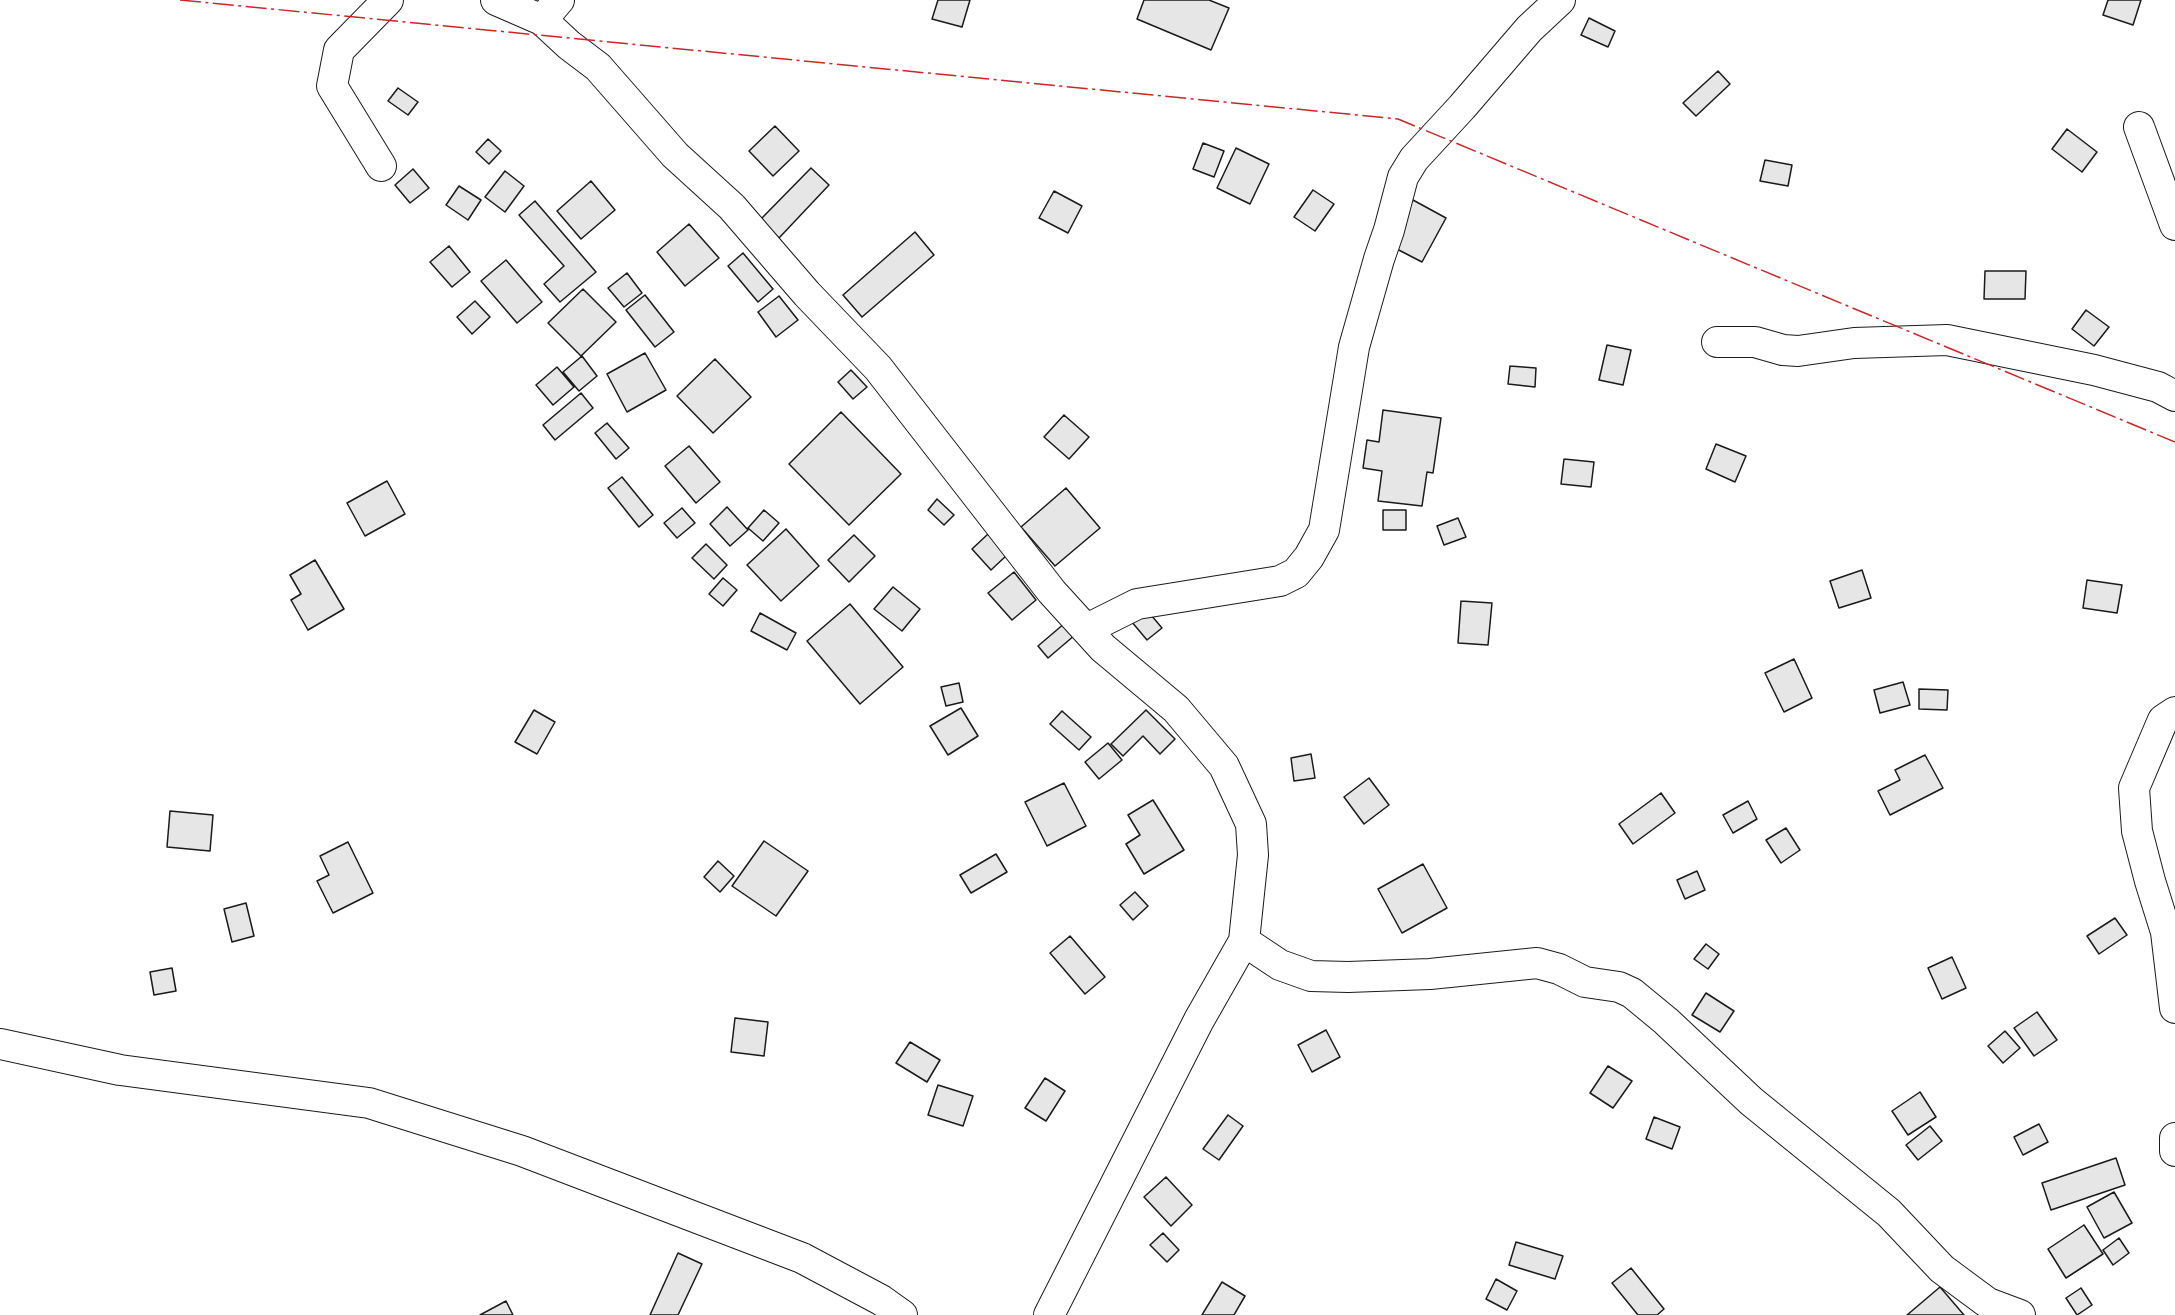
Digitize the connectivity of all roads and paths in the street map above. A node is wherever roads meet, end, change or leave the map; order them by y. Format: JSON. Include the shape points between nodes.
{"nodes":[{"id":1,"x":388,"y":0,"type":"edge"},
{"id":2,"x":496,"y":0,"type":"edge"},
{"id":3,"x":1560,"y":0,"type":"edge"},
{"id":4,"x":551,"y":10,"type":"edge"},
{"id":5,"x":2139,"y":127,"type":"dead end"},
{"id":6,"x":381,"y":166,"type":"dead end"},
{"id":7,"x":2175,"y":225,"type":"edge"},
{"id":8,"x":1717,"y":342,"type":"dead end"},
{"id":9,"x":2175,"y":396,"type":"edge"},
{"id":10,"x":1087,"y":629,"type":"junction"},
{"id":11,"x":2175,"y":712,"type":"edge"},
{"id":12,"x":1245,"y":941,"type":"junction"},
{"id":13,"x":2175,"y":1008,"type":"edge"},
{"id":14,"x":0,"y":1044,"type":"edge"},
{"id":15,"x":2175,"y":1138,"type":"edge"},
{"id":16,"x":2175,"y":1151,"type":"edge"},
{"id":17,"x":902,"y":1315,"type":"edge"},
{"id":18,"x":1048,"y":1315,"type":"edge"},
{"id":19,"x":2020,"y":1315,"type":"edge"}],
"edges":[{"from":1,"to":6,"type":"street","via":[[339,50],[332,86]]},
{"from":2,"to":4,"type":"street"},
{"from":3,"to":10,"type":"street","via":[[1529,29],[1402,177],[1354,347],[1324,530],[1309,557],[1296,573],[1280,581],[1137,604]]},
{"from":4,"to":10,"type":"street","via":[[569,45],[598,67],[675,155],[732,207],[878,368],[1052,592]]},
{"from":5,"to":7,"type":"street"},
{"from":8,"to":9,"type":"street","via":[[1755,342],[1798,351],[1854,343],[1947,340],[2094,370],[2158,387]]},
{"from":10,"to":12,"type":"street","via":[[1103,648],[1176,709],[1224,766],[1251,824],[1253,855]]},
{"from":11,"to":13,"type":"street","via":[[2163,720],[2134,788],[2138,831],[2166,932]]},
{"from":12,"to":18,"type":"street","via":[[1199,1020]]},
{"from":12,"to":19,"type":"street","via":[[1280,964],[1311,976],[1430,974],[1537,963],[1585,982],[1632,993],[1751,1101],[1889,1214],[1942,1269],[1988,1303]]},
{"from":14,"to":17,"type":"street","via":[[120,1070],[369,1103],[522,1151],[802,1258]]},
{"from":15,"to":16,"type":"street"}]}
